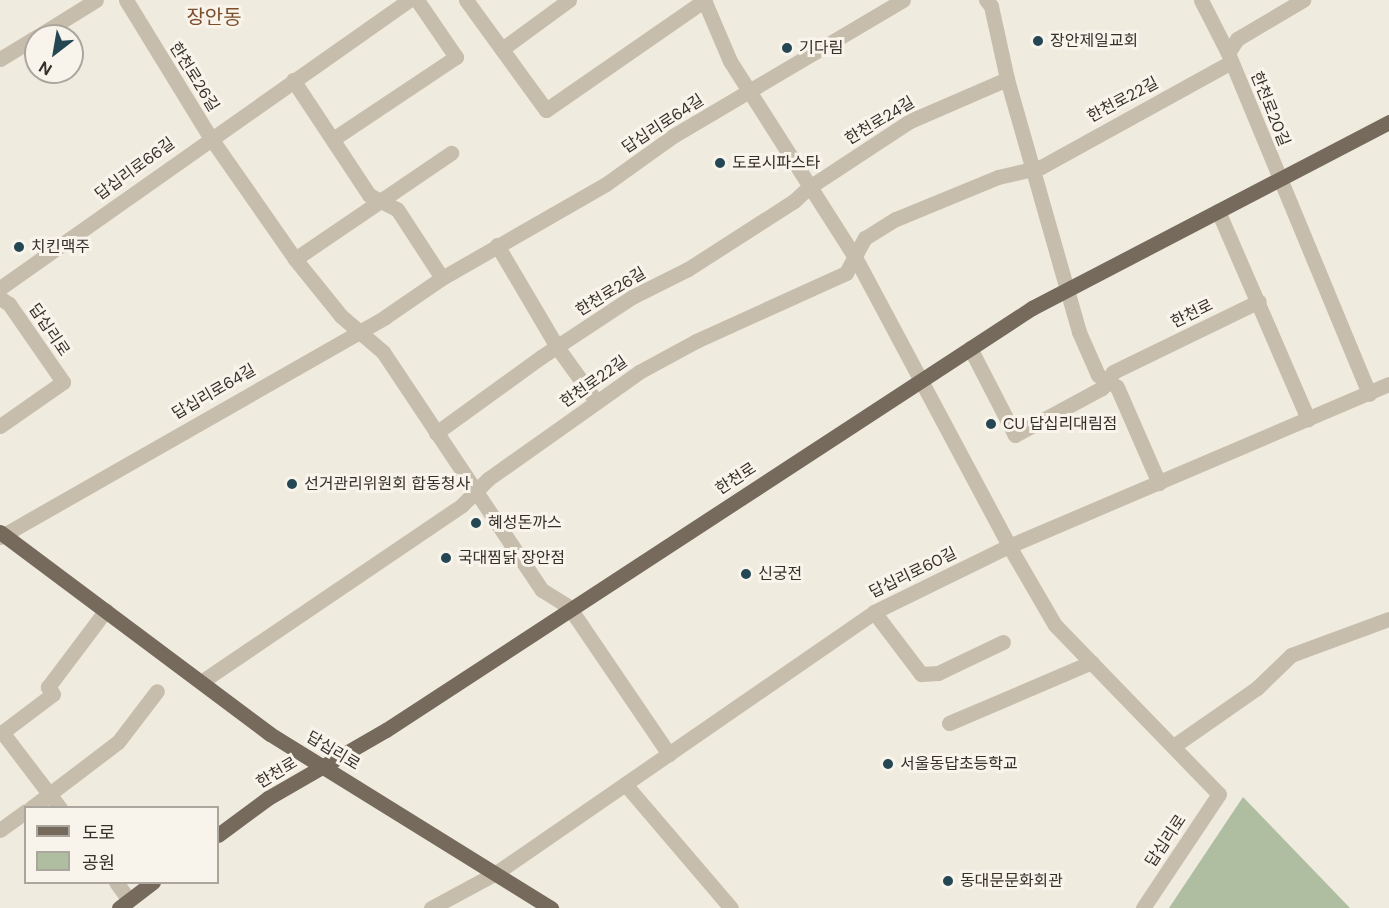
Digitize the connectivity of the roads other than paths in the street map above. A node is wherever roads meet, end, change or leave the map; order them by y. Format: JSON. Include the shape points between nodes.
{"nodes":[{"id":1,"x":96,"y":0,"type":"edge"},
{"id":2,"x":126,"y":0,"type":"edge"},
{"id":3,"x":409,"y":0,"type":"edge"},
{"id":4,"x":417,"y":0,"type":"edge"},
{"id":5,"x":466,"y":0,"type":"edge"},
{"id":6,"x":569,"y":0,"type":"edge"},
{"id":7,"x":704,"y":0,"type":"edge"},
{"id":8,"x":903,"y":0,"type":"edge"},
{"id":9,"x":986,"y":0,"type":"edge"},
{"id":10,"x":1201,"y":0,"type":"edge"},
{"id":11,"x":1303,"y":0,"type":"edge"},
{"id":12,"x":58,"y":24,"type":"edge"},
{"id":13,"x":24,"y":45,"type":"edge"},
{"id":14,"x":502,"y":49,"type":"junction"},
{"id":15,"x":1229,"y":57,"type":"junction"},
{"id":16,"x":0,"y":60,"type":"edge"},
{"id":17,"x":1007,"y":79,"type":"junction"},
{"id":18,"x":293,"y":80,"type":"junction"},
{"id":19,"x":751,"y":92,"type":"junction"},
{"id":20,"x":1389,"y":122,"type":"edge"},
{"id":21,"x":210,"y":137,"type":"junction"},
{"id":22,"x":333,"y":139,"type":"junction"},
{"id":23,"x":451,"y":153,"type":"dead end"},
{"id":24,"x":1032,"y":169,"type":"junction"},
{"id":25,"x":1279,"y":180,"type":"junction"},
{"id":26,"x":808,"y":188,"type":"junction"},
{"id":27,"x":382,"y":202,"type":"junction"},
{"id":28,"x":1218,"y":212,"type":"junction"},
{"id":29,"x":496,"y":245,"type":"junction"},
{"id":30,"x":855,"y":257,"type":"junction"},
{"id":31,"x":295,"y":259,"type":"junction"},
{"id":32,"x":442,"y":278,"type":"junction"},
{"id":33,"x":0,"y":288,"type":"edge"},
{"id":34,"x":1069,"y":289,"type":"junction"},
{"id":35,"x":0,"y":298,"type":"edge"},
{"id":36,"x":1258,"y":301,"type":"junction"},
{"id":37,"x":360,"y":331,"type":"junction"},
{"id":38,"x":557,"y":347,"type":"junction"},
{"id":39,"x":970,"y":348,"type":"junction"},
{"id":40,"x":922,"y":379,"type":"junction"},
{"id":41,"x":1107,"y":381,"type":"junction"},
{"id":42,"x":1389,"y":384,"type":"edge"},
{"id":43,"x":1369,"y":394,"type":"junction"},
{"id":44,"x":596,"y":401,"type":"junction"},
{"id":45,"x":1308,"y":419,"type":"junction"},
{"id":46,"x":0,"y":426,"type":"edge"},
{"id":47,"x":436,"y":433,"type":"junction"},
{"id":48,"x":1159,"y":483,"type":"junction"},
{"id":49,"x":475,"y":493,"type":"junction"},
{"id":50,"x":1,"y":535,"type":"edge"},
{"id":51,"x":1009,"y":546,"type":"junction"},
{"id":52,"x":568,"y":607,"type":"junction"},
{"id":53,"x":106,"y":610,"type":"junction"},
{"id":54,"x":874,"y":612,"type":"junction"},
{"id":55,"x":1389,"y":619,"type":"edge"},
{"id":56,"x":1004,"y":642,"type":"dead end"},
{"id":57,"x":1092,"y":662,"type":"junction"},
{"id":58,"x":201,"y":682,"type":"junction"},
{"id":59,"x":157,"y":691,"type":"dead end"},
{"id":60,"x":950,"y":723,"type":"dead end"},
{"id":61,"x":1,"y":733,"type":"edge"},
{"id":62,"x":1174,"y":746,"type":"junction"},
{"id":63,"x":669,"y":754,"type":"junction"},
{"id":64,"x":323,"y":766,"type":"junction"},
{"id":65,"x":625,"y":784,"type":"junction"},
{"id":66,"x":50,"y":794,"type":"junction"},
{"id":67,"x":32,"y":806,"type":"edge"},
{"id":68,"x":59,"y":806,"type":"edge"},
{"id":69,"x":24,"y":812,"type":"edge"},
{"id":70,"x":0,"y":830,"type":"edge"},
{"id":71,"x":219,"y":835,"type":"edge"},
{"id":72,"x":496,"y":873,"type":"junction"},
{"id":73,"x":117,"y":884,"type":"edge"},
{"id":74,"x":150,"y":884,"type":"edge"},
{"id":75,"x":124,"y":904,"type":"edge"},
{"id":76,"x":431,"y":908,"type":"edge"},
{"id":77,"x":551,"y":908,"type":"edge"},
{"id":78,"x":731,"y":908,"type":"edge"},
{"id":79,"x":1143,"y":908,"type":"edge"}],
"edges":[{"from":1,"to":12,"type":"street"},
{"from":2,"to":21,"type":"street","name":"한천로26길"},
{"from":3,"to":18,"type":"street","name":"답십리로66길"},
{"from":4,"to":22,"type":"street","via":[[456,57]]},
{"from":5,"to":14,"type":"street"},
{"from":6,"to":14,"type":"street"},
{"from":7,"to":14,"type":"street","via":[[546,110]]},
{"from":7,"to":19,"type":"street","via":[[730,61]]},
{"from":8,"to":19,"type":"street","name":"답십리로64길"},
{"from":9,"to":17,"type":"street","via":[[991,6]]},
{"from":10,"to":15,"type":"street","name":"한천로20길"},
{"from":11,"to":15,"type":"street","via":[[1237,39]]},
{"from":13,"to":16,"type":"street"},
{"from":15,"to":24,"type":"street","name":"한천로22길"},
{"from":15,"to":25,"type":"street","name":"한천로20길"},
{"from":17,"to":24,"type":"street"},
{"from":17,"to":26,"type":"street","name":"한천로24길","via":[[910,121]]},
{"from":18,"to":21,"type":"street","name":"답십리로66길"},
{"from":18,"to":22,"type":"street"},
{"from":19,"to":26,"type":"street"},
{"from":19,"to":29,"type":"street","name":"답십리로64길","via":[[673,136],[606,184]]},
{"from":20,"to":25,"type":"main road","name":"한천로"},
{"from":21,"to":31,"type":"street","name":"한천로26길"},
{"from":21,"to":33,"type":"street","name":"답십리로66길"},
{"from":22,"to":27,"type":"street","via":[[369,195]]},
{"from":23,"to":27,"type":"street"},
{"from":24,"to":30,"type":"street","name":"한천로22길","via":[[998,177],[896,219],[865,238]]},
{"from":24,"to":34,"type":"street"},
{"from":25,"to":28,"type":"main road","name":"한천로"},
{"from":25,"to":43,"type":"street"},
{"from":26,"to":30,"type":"street"},
{"from":26,"to":38,"type":"street","name":"한천로26길","via":[[688,269],[632,297]]},
{"from":27,"to":31,"type":"street"},
{"from":27,"to":32,"type":"street","via":[[397,209]]},
{"from":28,"to":34,"type":"main road","name":"한천로"},
{"from":28,"to":36,"type":"street"},
{"from":29,"to":32,"type":"street","name":"답십리로64길"},
{"from":29,"to":38,"type":"street"},
{"from":30,"to":40,"type":"street"},
{"from":30,"to":44,"type":"street","name":"한천로22길","via":[[846,273],[696,342],[639,372]]},
{"from":31,"to":37,"type":"street","name":"한천로26길","via":[[341,316]]},
{"from":32,"to":37,"type":"street","name":"답십리로64길"},
{"from":34,"to":39,"type":"main road","name":"한천로"},
{"from":34,"to":41,"type":"street","via":[[1079,332],[1098,375]]},
{"from":35,"to":46,"type":"street","name":"답십리로","via":[[9,304],[63,382]]},
{"from":36,"to":41,"type":"street","name":"한천로","via":[[1113,372]]},
{"from":36,"to":45,"type":"street"},
{"from":37,"to":47,"type":"street","name":"한천로26길","via":[[383,352]]},
{"from":37,"to":50,"type":"street","name":"답십리로64길"},
{"from":38,"to":44,"type":"street"},
{"from":38,"to":47,"type":"street","name":"한천로26길"},
{"from":39,"to":40,"type":"main road","name":"한천로"},
{"from":39,"to":41,"type":"street","name":"한천로","via":[[1015,435],[1102,388]]},
{"from":40,"to":51,"type":"street"},
{"from":40,"to":52,"type":"main road","name":"한천로"},
{"from":41,"to":48,"type":"street","via":[[1117,387]]},
{"from":42,"to":43,"type":"street","name":"답십리로60길"},
{"from":43,"to":45,"type":"street","name":"답십리로60길"},
{"from":44,"to":49,"type":"street","name":"한천로22길"},
{"from":45,"to":48,"type":"street","name":"답십리로60길"},
{"from":47,"to":49,"type":"street","name":"한천로26길"},
{"from":48,"to":51,"type":"street","name":"답십리로60길"},
{"from":49,"to":52,"type":"street","name":"한천로26길","via":[[542,590]]},
{"from":49,"to":58,"type":"street","name":"한천로22길"},
{"from":50,"to":53,"type":"main road","name":"답십리로"},
{"from":51,"to":54,"type":"street","name":"답십리로60길"},
{"from":51,"to":57,"type":"street","via":[[1055,626]]},
{"from":52,"to":63,"type":"street"},
{"from":52,"to":64,"type":"main road","name":"한천로","via":[[386,730]]},
{"from":53,"to":58,"type":"main road","name":"답십리로"},
{"from":53,"to":61,"type":"street","via":[[48,687],[53,694]]},
{"from":54,"to":56,"type":"street","via":[[921,674],[938,673]]},
{"from":54,"to":63,"type":"street","name":"답십리로60길"},
{"from":55,"to":62,"type":"street","via":[[1291,655],[1243,699]]},
{"from":57,"to":60,"type":"street"},
{"from":57,"to":62,"type":"street"},
{"from":58,"to":64,"type":"main road","name":"답십리로","via":[[270,734]]},
{"from":59,"to":66,"type":"street","via":[[118,742]]},
{"from":61,"to":66,"type":"street"},
{"from":62,"to":79,"type":"street","name":"답십리로","via":[[1219,794]]},
{"from":63,"to":65,"type":"street","name":"답십리로60길"},
{"from":64,"to":71,"type":"main road","name":"한천로","via":[[268,798]]},
{"from":64,"to":72,"type":"main road","name":"답십리로"},
{"from":65,"to":72,"type":"street","name":"답십리로60길"},
{"from":65,"to":78,"type":"street"},
{"from":66,"to":67,"type":"street"},
{"from":66,"to":68,"type":"street"},
{"from":69,"to":70,"type":"street"},
{"from":72,"to":76,"type":"street","name":"답십리로60길"},
{"from":72,"to":77,"type":"main road","name":"답십리로"},
{"from":73,"to":75,"type":"street"},
{"from":74,"to":75,"type":"main road"}]}
